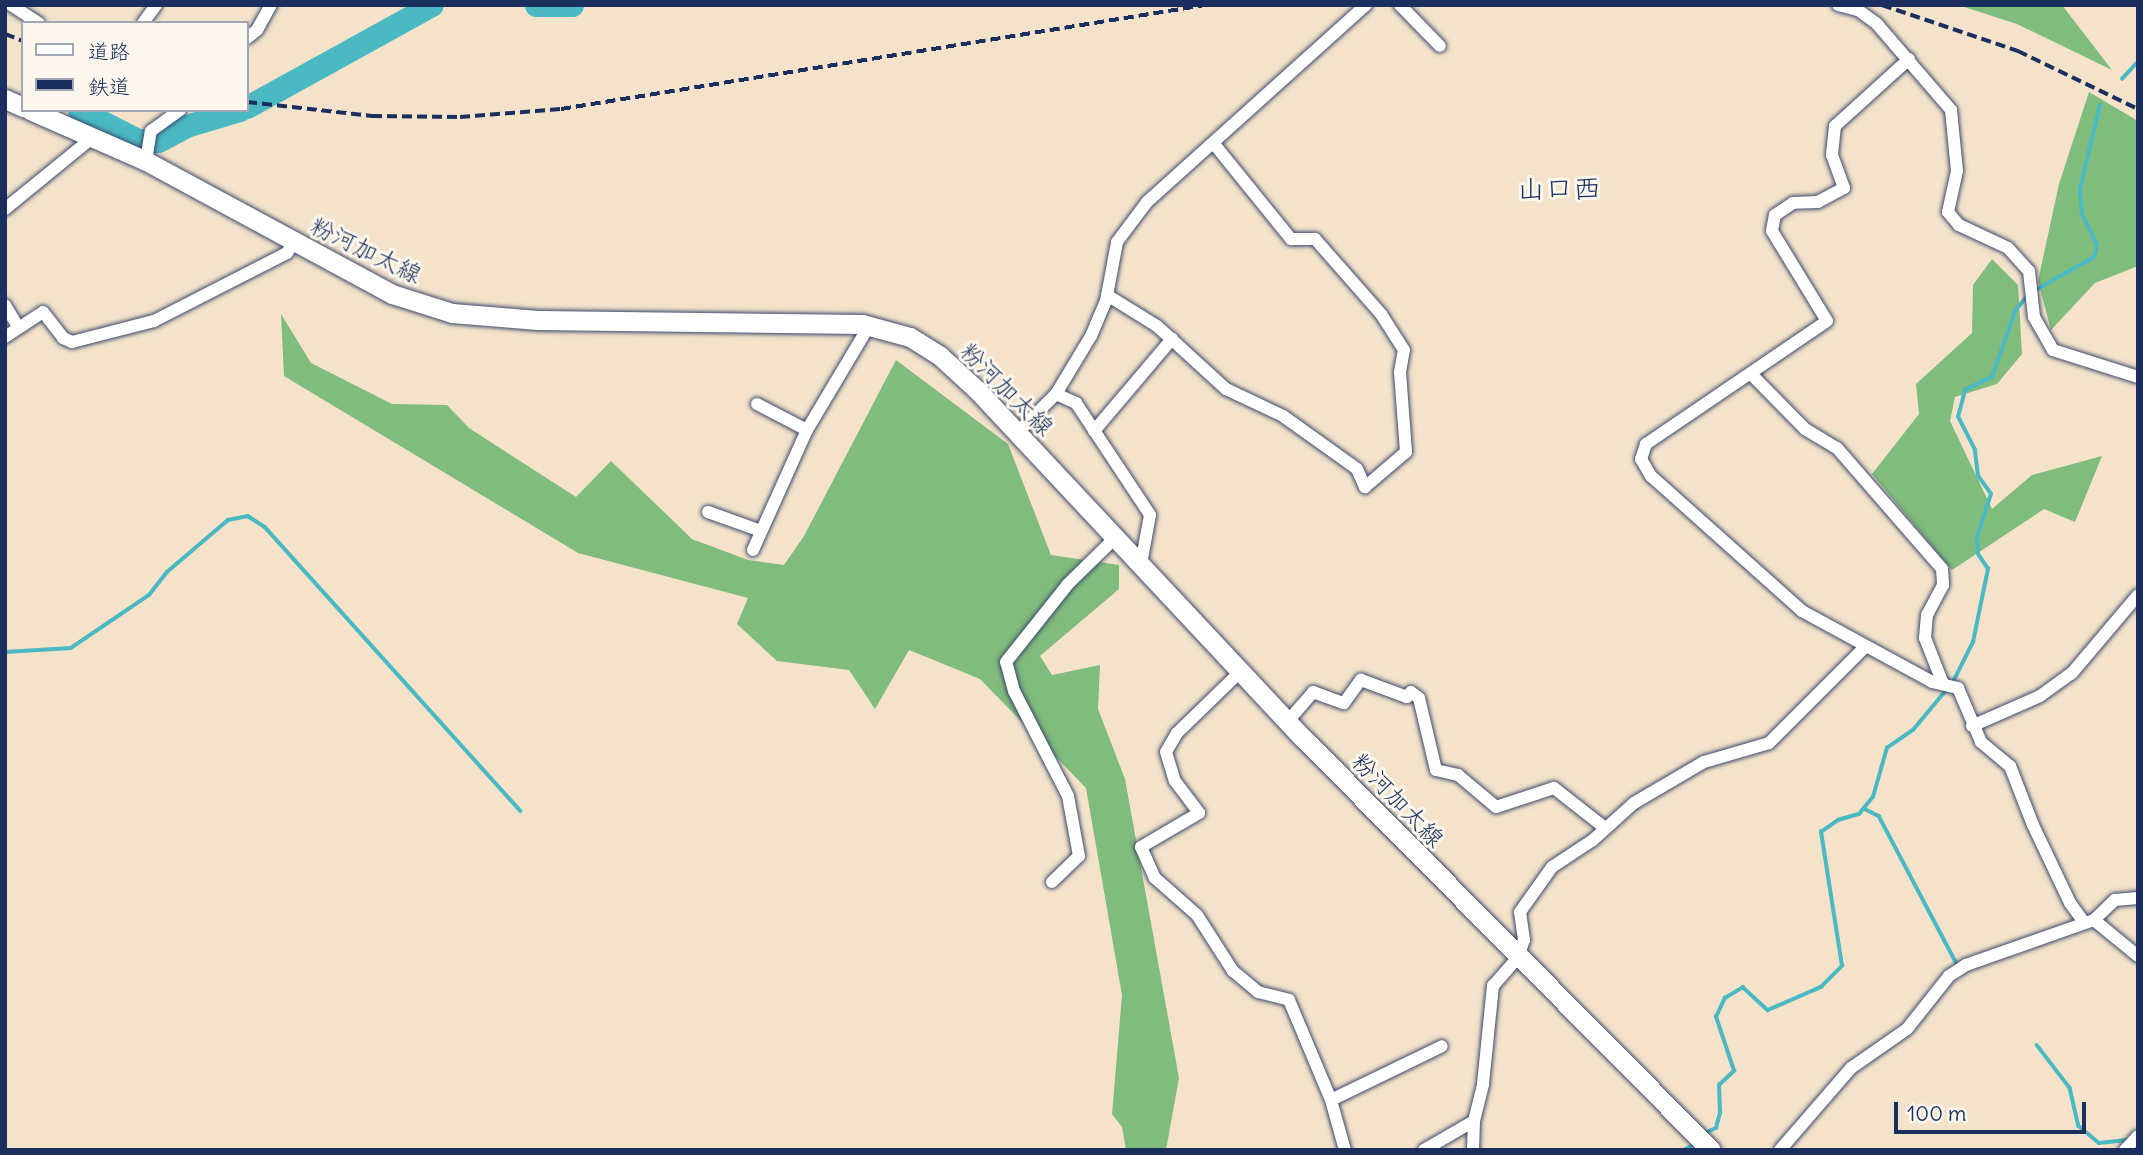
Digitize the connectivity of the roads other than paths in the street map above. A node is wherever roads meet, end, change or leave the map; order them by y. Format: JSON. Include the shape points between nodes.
{"nodes":[{"id":1,"x":11,"y":5,"type":"edge"},
{"id":2,"x":156,"y":5,"type":"edge"},
{"id":3,"x":271,"y":5,"type":"edge"},
{"id":4,"x":1366,"y":5,"type":"edge"},
{"id":5,"x":1400,"y":5,"type":"edge"},
{"id":6,"x":1838,"y":5,"type":"edge"},
{"id":7,"x":36,"y":21,"type":"edge"},
{"id":8,"x":144,"y":21,"type":"edge"},
{"id":9,"x":248,"y":37,"type":"edge"},
{"id":10,"x":1440,"y":46,"type":"dead end"},
{"id":11,"x":1909,"y":59,"type":"junction"},
{"id":12,"x":5,"y":99,"type":"edge"},
{"id":13,"x":21,"y":106,"type":"edge"},
{"id":14,"x":34,"y":112,"type":"edge"},
{"id":15,"x":177,"y":112,"type":"edge"},
{"id":16,"x":92,"y":138,"type":"junction"},
{"id":17,"x":1214,"y":144,"type":"junction"},
{"id":18,"x":146,"y":161,"type":"junction"},
{"id":19,"x":5,"y":209,"type":"edge"},
{"id":20,"x":294,"y":242,"type":"junction"},
{"id":21,"x":1107,"y":295,"type":"junction"},
{"id":22,"x":5,"y":305,"type":"edge"},
{"id":23,"x":869,"y":326,"type":"junction"},
{"id":24,"x":18,"y":327,"type":"junction"},
{"id":25,"x":5,"y":337,"type":"edge"},
{"id":26,"x":1172,"y":340,"type":"junction"},
{"id":27,"x":1752,"y":375,"type":"junction"},
{"id":28,"x":2138,"y":377,"type":"edge"},
{"id":29,"x":1056,"y":394,"type":"junction"},
{"id":30,"x":757,"y":404,"type":"dead end"},
{"id":31,"x":807,"y":430,"type":"junction"},
{"id":32,"x":1094,"y":431,"type":"junction"},
{"id":33,"x":1017,"y":433,"type":"junction"},
{"id":34,"x":708,"y":512,"type":"dead end"},
{"id":35,"x":761,"y":531,"type":"junction"},
{"id":36,"x":1115,"y":538,"type":"junction"},
{"id":37,"x":753,"y":550,"type":"dead end"},
{"id":38,"x":1141,"y":564,"type":"junction"},
{"id":39,"x":2138,"y":595,"type":"edge"},
{"id":40,"x":1864,"y":648,"type":"junction"},
{"id":41,"x":1241,"y":671,"type":"junction"},
{"id":42,"x":1943,"y":684,"type":"junction"},
{"id":43,"x":1288,"y":721,"type":"junction"},
{"id":44,"x":1972,"y":726,"type":"junction"},
{"id":45,"x":1605,"y":828,"type":"junction"},
{"id":46,"x":1052,"y":882,"type":"dead end"},
{"id":47,"x":2138,"y":898,"type":"edge"},
{"id":48,"x":2089,"y":920,"type":"junction"},
{"id":49,"x":2138,"y":956,"type":"edge"},
{"id":50,"x":1518,"y":957,"type":"junction"},
{"id":51,"x":1441,"y":1046,"type":"dead end"},
{"id":52,"x":1331,"y":1100,"type":"junction"},
{"id":53,"x":1474,"y":1121,"type":"junction"},
{"id":54,"x":2138,"y":1136,"type":"edge"},
{"id":55,"x":1345,"y":1150,"type":"edge"},
{"id":56,"x":1424,"y":1150,"type":"edge"},
{"id":57,"x":1473,"y":1150,"type":"edge"},
{"id":58,"x":1711,"y":1150,"type":"edge"},
{"id":59,"x":1780,"y":1150,"type":"edge"},
{"id":60,"x":2125,"y":1150,"type":"edge"}],
"edges":[{"from":1,"to":7,"type":"street"},
{"from":2,"to":8,"type":"street"},
{"from":3,"to":9,"type":"street"},
{"from":4,"to":17,"type":"street"},
{"from":5,"to":10,"type":"street"},
{"from":6,"to":11,"type":"street","via":[[1858,10]]},
{"from":11,"to":27,"type":"street","via":[[1835,126],[1832,155],[1844,188],[1818,202],[1793,203],[1775,215],[1772,231],[1827,321]]},
{"from":11,"to":28,"type":"street","via":[[1951,110],[1957,172],[1948,212],[1959,225],[2008,248],[2029,271],[2034,317],[2053,350]]},
{"from":12,"to":13,"type":"main road"},
{"from":14,"to":16,"type":"main road","name":"粉河加太線"},
{"from":15,"to":18,"type":"street","via":[[151,131]]},
{"from":16,"to":18,"type":"main road","name":"粉河加太線"},
{"from":16,"to":19,"type":"street"},
{"from":17,"to":21,"type":"street","via":[[1147,202],[1117,242]]},
{"from":17,"to":26,"type":"street","via":[[1291,239],[1315,239],[1381,314],[1404,350],[1400,372],[1406,452],[1365,487],[1357,469],[1283,416],[1226,389]]},
{"from":18,"to":20,"type":"main road","name":"粉河加太線"},
{"from":20,"to":23,"type":"main road","name":"粉河加太線","via":[[392,295],[452,313],[538,320]]},
{"from":20,"to":24,"type":"street","via":[[287,253],[154,321],[72,342],[63,338],[43,312]]},
{"from":21,"to":26,"type":"street"},
{"from":21,"to":29,"type":"street","via":[[1091,336]]},
{"from":22,"to":24,"type":"street"},
{"from":23,"to":31,"type":"street"},
{"from":23,"to":33,"type":"main road","name":"粉河加太線","via":[[910,337],[940,356]]},
{"from":24,"to":25,"type":"street"},
{"from":26,"to":32,"type":"street"},
{"from":27,"to":40,"type":"street","via":[[1646,444],[1641,458],[1651,476],[1694,511],[1731,551],[1802,611]]},
{"from":27,"to":42,"type":"street","via":[[1805,429],[1837,448],[1942,569],[1943,585],[1927,615],[1925,638]]},
{"from":29,"to":32,"type":"street","via":[[1076,403]]},
{"from":29,"to":33,"type":"street"},
{"from":30,"to":31,"type":"street"},
{"from":31,"to":35,"type":"street"},
{"from":32,"to":38,"type":"street","via":[[1150,515]]},
{"from":33,"to":36,"type":"main road","name":"粉河加太線"},
{"from":34,"to":35,"type":"street"},
{"from":35,"to":37,"type":"street"},
{"from":36,"to":38,"type":"main road","name":"粉河加太線"},
{"from":36,"to":46,"type":"street","via":[[1068,584],[1006,662],[1014,691],[1068,796],[1079,856]]},
{"from":38,"to":41,"type":"main road","name":"粉河加太線"},
{"from":39,"to":44,"type":"street","via":[[2072,673],[2040,696]]},
{"from":40,"to":42,"type":"street"},
{"from":40,"to":45,"type":"street","via":[[1769,744],[1704,762],[1634,803]]},
{"from":41,"to":43,"type":"main road","name":"粉河加太線"},
{"from":41,"to":52,"type":"street","via":[[1177,733],[1166,752],[1175,781],[1199,813],[1140,847],[1155,878],[1197,915],[1233,971],[1258,992],[1289,1000]]},
{"from":42,"to":44,"type":"street","via":[[1958,688]]},
{"from":43,"to":45,"type":"street","via":[[1312,692],[1344,703],[1361,680],[1406,697],[1412,692],[1419,698],[1436,770],[1458,775],[1496,807],[1554,788]]},
{"from":43,"to":50,"type":"main road","name":"粉河加太線"},
{"from":44,"to":48,"type":"street","via":[[1981,742],[2010,766],[2033,825]]},
{"from":45,"to":50,"type":"street","via":[[1552,867],[1533,889],[1520,912],[1524,940]]},
{"from":47,"to":48,"type":"street","via":[[2115,900]]},
{"from":48,"to":49,"type":"street"},
{"from":48,"to":59,"type":"street","via":[[1985,957],[1950,976],[1907,1030],[1851,1068]]},
{"from":50,"to":53,"type":"street","via":[[1493,986],[1483,1084]]},
{"from":50,"to":58,"type":"main road","name":"粉河加太線"},
{"from":51,"to":52,"type":"street"},
{"from":52,"to":55,"type":"street"},
{"from":53,"to":56,"type":"street"},
{"from":53,"to":57,"type":"street"},
{"from":54,"to":60,"type":"street"}]}
